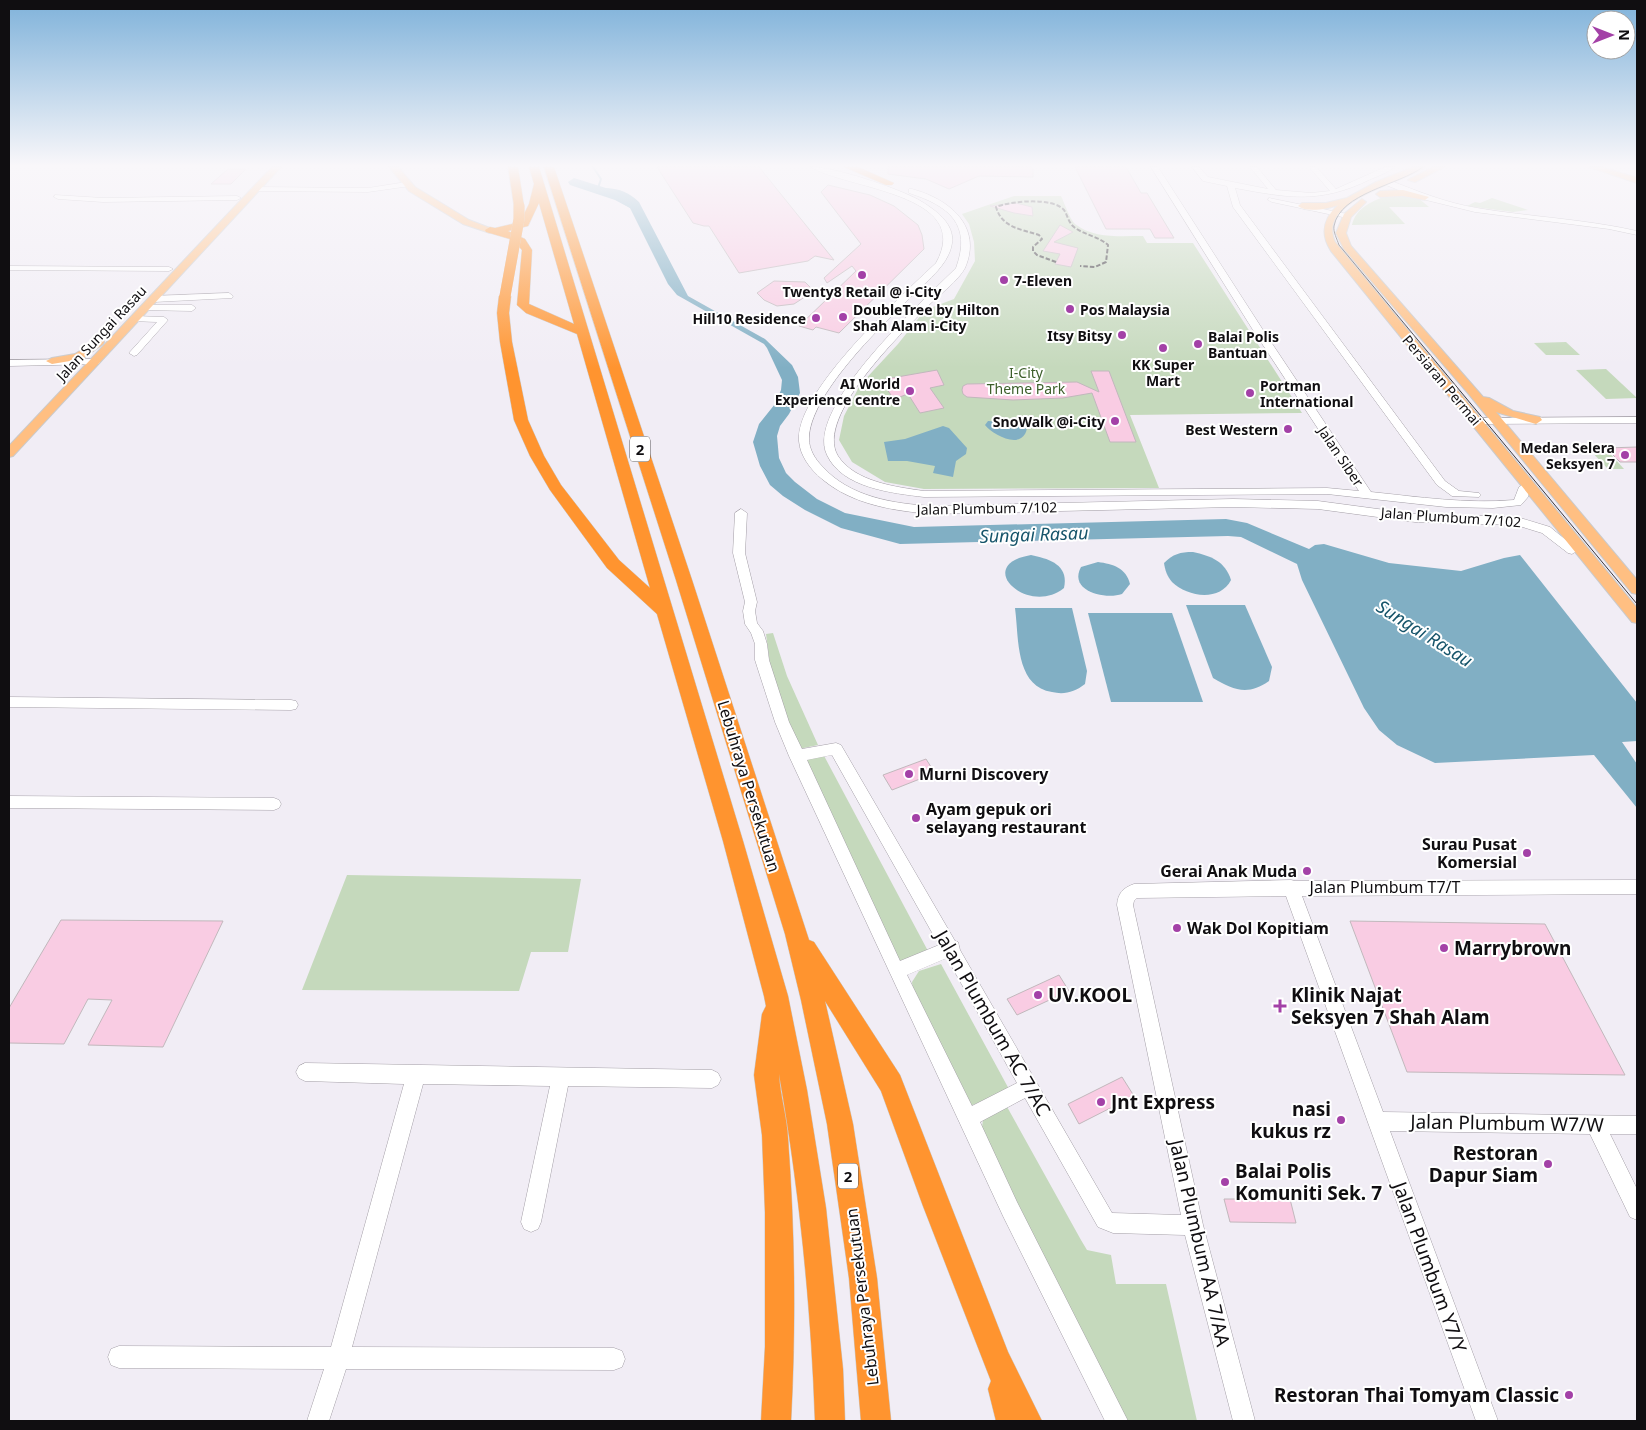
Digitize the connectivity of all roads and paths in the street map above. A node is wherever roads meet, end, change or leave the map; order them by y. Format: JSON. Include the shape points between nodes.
{"nodes":[{"id":1,"x":203,"y":234,"type":"edge"},
{"id":2,"x":214,"y":234,"type":"edge"},
{"id":3,"x":503,"y":234,"type":"edge"},
{"id":4,"x":516,"y":234,"type":"edge"},
{"id":5,"x":558,"y":234,"type":"edge"},
{"id":6,"x":564,"y":234,"type":"edge"},
{"id":7,"x":947,"y":234,"type":"edge"},
{"id":8,"x":965,"y":234,"type":"edge"},
{"id":9,"x":1197,"y":234,"type":"edge"},
{"id":10,"x":1257,"y":234,"type":"edge"},
{"id":11,"x":1328,"y":234,"type":"edge"},
{"id":12,"x":1342,"y":234,"type":"edge"},
{"id":13,"x":9,"y":268,"type":"edge"},
{"id":14,"x":169,"y":269,"type":"junction"},
{"id":15,"x":229,"y":296,"type":"dead end"},
{"id":16,"x":505,"y":296,"type":"joint"},
{"id":17,"x":154,"y":299,"type":"junction"},
{"id":18,"x":145,"y":308,"type":"junction"},
{"id":19,"x":192,"y":308,"type":"dead end"},
{"id":20,"x":134,"y":319,"type":"junction"},
{"id":21,"x":583,"y":332,"type":"junction"},
{"id":22,"x":99,"y":342,"type":"junction"},
{"id":23,"x":134,"y":353,"type":"dead end"},
{"id":24,"x":9,"y":363,"type":"edge"},
{"id":25,"x":46,"y":363,"type":"junction"},
{"id":26,"x":86,"y":364,"type":"junction"},
{"id":27,"x":1438,"y":376,"type":"junction"},
{"id":28,"x":64,"y":380,"type":"junction"},
{"id":29,"x":827,"y":387,"type":"junction"},
{"id":30,"x":850,"y":389,"type":"junction"},
{"id":31,"x":1471,"y":390,"type":"junction"},
{"id":32,"x":1536,"y":420,"type":"junction"},
{"id":33,"x":1637,"y":420,"type":"edge"},
{"id":34,"x":1489,"y":421,"type":"junction"},
{"id":35,"x":1508,"y":436,"type":"junction"},
{"id":36,"x":9,"y":438,"type":"edge"},
{"id":37,"x":9,"y":453,"type":"edge"},
{"id":38,"x":1441,"y":483,"type":"junction"},
{"id":39,"x":1526,"y":489,"type":"junction"},
{"id":40,"x":1366,"y":494,"type":"junction"},
{"id":41,"x":1446,"y":505,"type":"junction"},
{"id":42,"x":741,"y":513,"type":"dead end"},
{"id":43,"x":1415,"y":518,"type":"junction"},
{"id":44,"x":1456,"y":519,"type":"junction"},
{"id":45,"x":1572,"y":550,"type":"junction"},
{"id":46,"x":1637,"y":588,"type":"edge"},
{"id":47,"x":666,"y":612,"type":"junction"},
{"id":48,"x":1637,"y":618,"type":"edge"},
{"id":49,"x":1637,"y":631,"type":"edge"},
{"id":50,"x":9,"y":702,"type":"edge"},
{"id":51,"x":291,"y":705,"type":"dead end"},
{"id":52,"x":796,"y":756,"type":"junction"},
{"id":53,"x":9,"y":802,"type":"edge"},
{"id":54,"x":274,"y":804,"type":"dead end"},
{"id":55,"x":1291,"y":888,"type":"junction"},
{"id":56,"x":1637,"y":888,"type":"edge"},
{"id":57,"x":1134,"y":891,"type":"joint"},
{"id":58,"x":796,"y":934,"type":"junction"},
{"id":59,"x":952,"y":948,"type":"junction"},
{"id":60,"x":896,"y":970,"type":"junction"},
{"id":61,"x":776,"y":996,"type":"junction"},
{"id":62,"x":304,"y":1072,"type":"dead end"},
{"id":63,"x":416,"y":1075,"type":"junction"},
{"id":64,"x":560,"y":1077,"type":"junction"},
{"id":65,"x":712,"y":1079,"type":"dead end"},
{"id":66,"x":1030,"y":1086,"type":"junction"},
{"id":67,"x":968,"y":1118,"type":"junction"},
{"id":68,"x":1377,"y":1121,"type":"junction"},
{"id":69,"x":1595,"y":1124,"type":"junction"},
{"id":70,"x":1637,"y":1125,"type":"edge"},
{"id":71,"x":1637,"y":1210,"type":"edge"},
{"id":72,"x":531,"y":1222,"type":"dead end"},
{"id":73,"x":1194,"y":1225,"type":"junction"},
{"id":74,"x":119,"y":1357,"type":"dead end"},
{"id":75,"x":338,"y":1357,"type":"junction"},
{"id":76,"x":614,"y":1359,"type":"dead end"},
{"id":77,"x":997,"y":1361,"type":"junction"},
{"id":78,"x":318,"y":1421,"type":"edge"},
{"id":79,"x":776,"y":1421,"type":"edge"},
{"id":80,"x":830,"y":1421,"type":"edge"},
{"id":81,"x":876,"y":1421,"type":"edge"},
{"id":82,"x":1010,"y":1421,"type":"edge"},
{"id":83,"x":1027,"y":1421,"type":"edge"},
{"id":84,"x":1117,"y":1421,"type":"edge"},
{"id":85,"x":1244,"y":1421,"type":"edge"},
{"id":86,"x":1487,"y":1421,"type":"edge"}],
"edges":[{"from":1,"to":14,"type":"main road","name":"Jalan Sungai Rasau"},
{"from":2,"to":17,"type":"main road","name":"Jalan Sungai Rasau"},
{"from":3,"to":21,"type":"highway","via":[[521,239],[528,250],[523,305]]},
{"from":4,"to":16,"type":"highway","bridge":true},
{"from":5,"to":21,"type":"highway","name":"Lebuhraya Persekutuan","number":"2"},
{"from":6,"to":58,"type":"highway","name":"Lebuhraya Persekutuan","number":"2","via":[[684,580]]},
{"from":7,"to":29,"type":"street","name":"Jalan Plumbum 7/102","via":[[948,247],[939,264],[866,337]]},
{"from":8,"to":30,"type":"street","name":"Jalan Plumbum 7/102","via":[[965,255],[960,269],[880,352]]},
{"from":9,"to":40,"type":"street","name":"Jalan Siber"},
{"from":10,"to":38,"type":"street"},
{"from":11,"to":27,"type":"main road","name":"Persiaran Permai","via":[[1334,249]]},
{"from":12,"to":31,"type":"main road","name":"Persiaran Permai","via":[[1347,247]]},
{"from":13,"to":14,"type":"street"},
{"from":14,"to":22,"type":"main road","name":"Jalan Sungai Rasau"},
{"from":15,"to":17,"type":"street"},
{"from":16,"to":47,"type":"highway","via":[[506,342],[521,420],[537,456],[555,487],[613,564]]},
{"from":17,"to":18,"type":"main road","name":"Jalan Sungai Rasau"},
{"from":18,"to":19,"type":"street"},
{"from":18,"to":20,"type":"main road","name":"Jalan Sungai Rasau"},
{"from":20,"to":23,"type":"street","via":[[164,320]]},
{"from":20,"to":26,"type":"main road","name":"Jalan Sungai Rasau"},
{"from":21,"to":47,"type":"highway","name":"Lebuhraya Persekutuan","number":"2"},
{"from":22,"to":25,"type":"main road","via":[[78,356]]},
{"from":22,"to":26,"type":"main road","name":"Jalan Sungai Rasau"},
{"from":24,"to":25,"type":"street"},
{"from":25,"to":26,"type":"street"},
{"from":25,"to":28,"type":"main road","via":[[64,372]]},
{"from":26,"to":28,"type":"main road","name":"Jalan Sungai Rasau"},
{"from":26,"to":37,"type":"main road","name":"Jalan Sungai Rasau"},
{"from":27,"to":34,"type":"main road","via":[[1454,386]]},
{"from":27,"to":39,"type":"main road","name":"Persiaran Permai","via":[[1509,461]]},
{"from":28,"to":36,"type":"main road","name":"Jalan Sungai Rasau"},
{"from":29,"to":30,"type":"street"},
{"from":29,"to":43,"type":"street","name":"Jalan Plumbum 7/102","via":[[810,413],[804,437],[808,454],[820,471],[840,487],[872,500],[905,508],[1298,504]]},
{"from":30,"to":40,"type":"street","name":"Jalan Plumbum 7/102","via":[[833,416],[827,440],[832,457],[846,470],[892,490],[924,494],[1273,490]]},
{"from":31,"to":32,"type":"main road","via":[[1508,415]]},
{"from":31,"to":34,"type":"main road","name":"Persiaran Permai"},
{"from":32,"to":33,"type":"street"},
{"from":32,"to":34,"type":"street"},
{"from":32,"to":35,"type":"main road","via":[[1516,424],[1508,431]]},
{"from":34,"to":35,"type":"main road","name":"Persiaran Permai"},
{"from":34,"to":39,"type":"main road","via":[[1516,462]]},
{"from":35,"to":46,"type":"main road","name":"Persiaran Permai"},
{"from":38,"to":39,"type":"street","via":[[1461,495]]},
{"from":38,"to":41,"type":"street","via":[[1441,495]]},
{"from":39,"to":41,"type":"street","name":"Jalan Plumbum 7/102","via":[[1517,503]]},
{"from":39,"to":45,"type":"main road"},
{"from":39,"to":48,"type":"main road"},
{"from":40,"to":41,"type":"street","name":"Jalan Plumbum 7/102"},
{"from":40,"to":43,"type":"street","name":"Jalan Siber","via":[[1383,508]]},
{"from":41,"to":44,"type":"street"},
{"from":42,"to":52,"type":"street","via":[[739,553],[750,593],[751,624],[757,631],[771,693]]},
{"from":43,"to":44,"type":"street","name":"Jalan Plumbum 7/102"},
{"from":44,"to":45,"type":"street","name":"Jalan Plumbum 7/102","via":[[1527,522],[1546,530]]},
{"from":45,"to":49,"type":"main road"},
{"from":47,"to":61,"type":"highway","name":"Lebuhraya Persekutuan","number":"2"},
{"from":50,"to":51,"type":"street"},
{"from":52,"to":59,"type":"street","name":"Jalan Plumbum AC 7/AC","via":[[836,749]]},
{"from":52,"to":60,"type":"street"},
{"from":53,"to":54,"type":"street"},
{"from":55,"to":56,"type":"street","name":"Jalan Plumbum T7/T"},
{"from":55,"to":57,"type":"street","name":"Jalan Plumbum T7/T"},
{"from":55,"to":68,"type":"street","name":"Jalan Plumbum Y7/Y"},
{"from":57,"to":73,"type":"street","name":"Jalan Plumbum AA 7/AA","via":[[1126,897],[1125,905]]},
{"from":58,"to":77,"type":"highway","via":[[891,1084]]},
{"from":58,"to":81,"type":"highway","name":"Lebuhraya Persekutuan","number":"2","via":[[840,1124],[863,1278]]},
{"from":59,"to":60,"type":"street"},
{"from":59,"to":66,"type":"street","name":"Jalan Plumbum AC 7/AC"},
{"from":60,"to":67,"type":"street"},
{"from":61,"to":79,"type":"highway","via":[[766,1075],[775,1135],[779,1212],[780,1347]]},
{"from":61,"to":80,"type":"highway","name":"Lebuhraya Persekutuan","number":"2","via":[[813,1208]]},
{"from":62,"to":63,"type":"street"},
{"from":63,"to":64,"type":"street"},
{"from":63,"to":75,"type":"street"},
{"from":64,"to":65,"type":"street"},
{"from":64,"to":72,"type":"street"},
{"from":66,"to":67,"type":"street"},
{"from":66,"to":73,"type":"street","name":"Jalan Plumbum AC 7/AC","via":[[1105,1220],[1113,1223]]},
{"from":67,"to":84,"type":"street"},
{"from":68,"to":69,"type":"street","name":"Jalan Plumbum W7/W"},
{"from":68,"to":86,"type":"street","name":"Jalan Plumbum Y7/Y"},
{"from":69,"to":70,"type":"street","name":"Jalan Plumbum W7/W"},
{"from":69,"to":71,"type":"street"},
{"from":73,"to":85,"type":"street","name":"Jalan Plumbum AA 7/AA"},
{"from":74,"to":75,"type":"street"},
{"from":75,"to":76,"type":"street"},
{"from":75,"to":78,"type":"street"},
{"from":77,"to":82,"type":"highway"},
{"from":77,"to":83,"type":"highway"}]}
